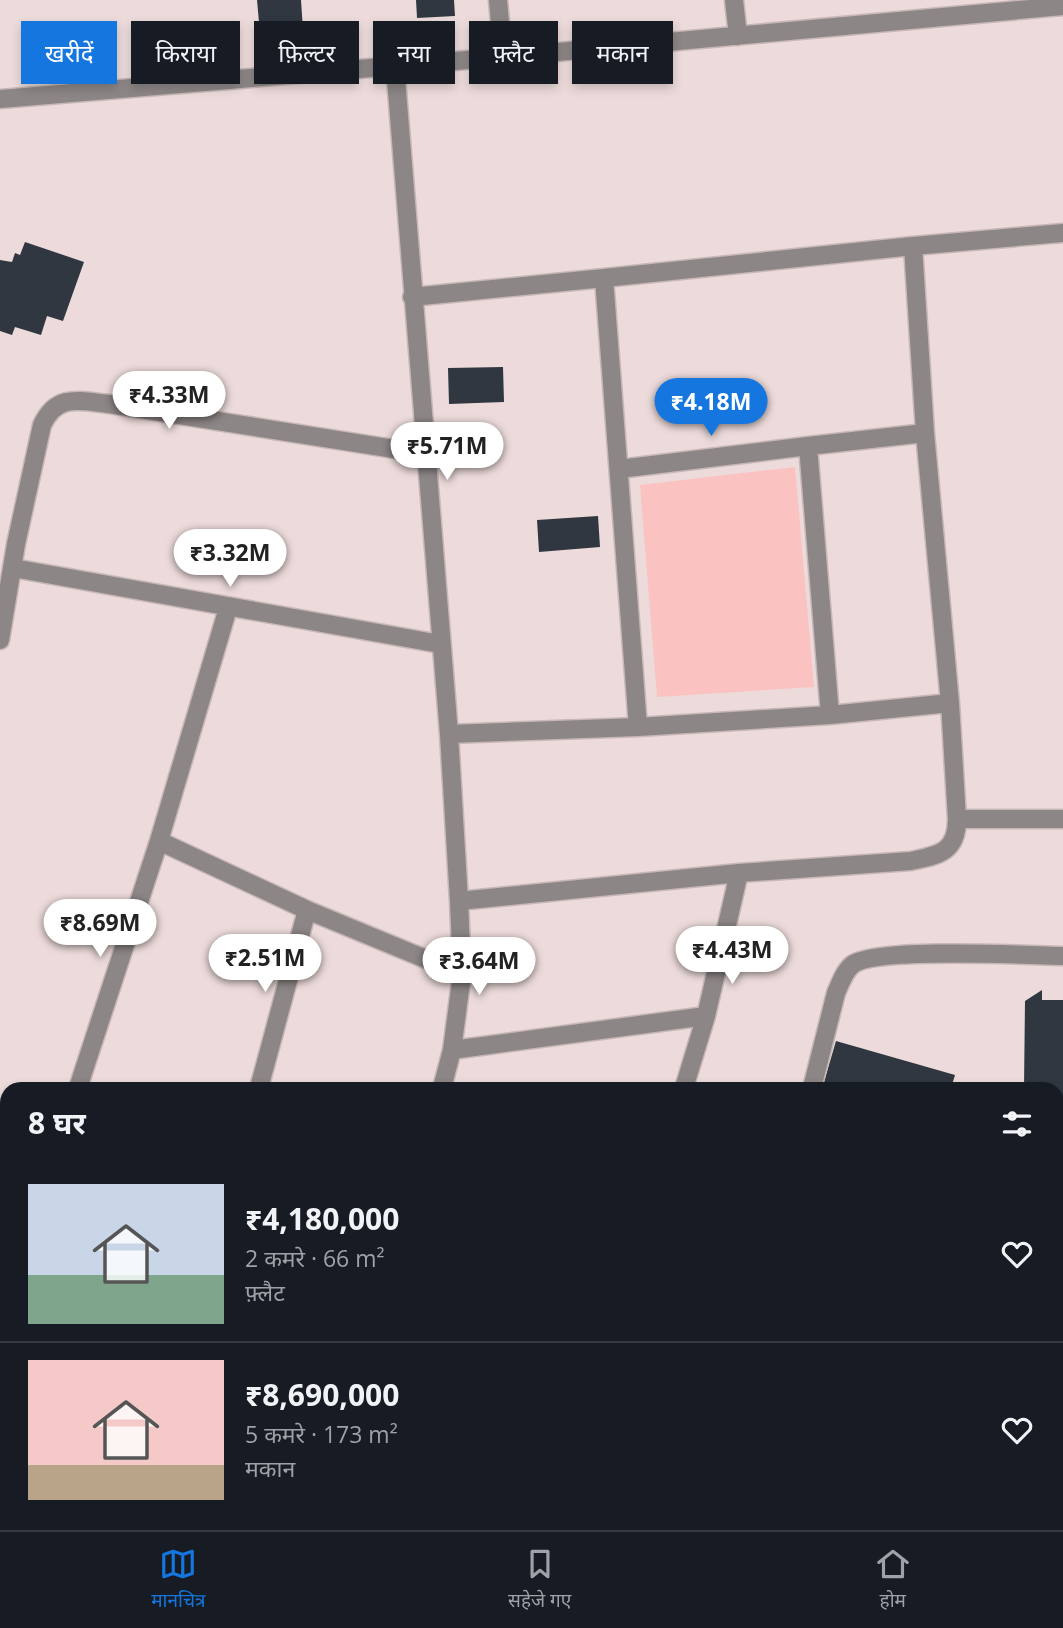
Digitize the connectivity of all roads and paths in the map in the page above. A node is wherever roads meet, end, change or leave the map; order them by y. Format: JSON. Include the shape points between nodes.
{"nodes":[{"id":1,"x":498,"y":0,"type":"edge"},
{"id":2,"x":734,"y":0,"type":"edge"},
{"id":3,"x":1063,"y":6,"type":"edge"},
{"id":4,"x":500,"y":21,"type":"edge"},
{"id":5,"x":738,"y":36,"type":"junction"},
{"id":6,"x":558,"y":52,"type":"edge"},
{"id":7,"x":373,"y":68,"type":"edge"},
{"id":8,"x":396,"y":84,"type":"edge"},
{"id":9,"x":0,"y":99,"type":"edge"},
{"id":10,"x":1063,"y":233,"type":"edge"},
{"id":11,"x":913,"y":246,"type":"junction"},
{"id":12,"x":604,"y":278,"type":"junction"},
{"id":13,"x":412,"y":297,"type":"junction"},
{"id":14,"x":925,"y":433,"type":"junction"},
{"id":15,"x":808,"y":446,"type":"junction"},
{"id":16,"x":426,"y":454,"type":"junction"},
{"id":17,"x":619,"y":469,"type":"junction"},
{"id":18,"x":13,"y":568,"type":"junction"},
{"id":19,"x":228,"y":608,"type":"junction"},
{"id":20,"x":0,"y":640,"type":"edge"},
{"id":21,"x":440,"y":645,"type":"junction"},
{"id":22,"x":950,"y":703,"type":"junction"},
{"id":23,"x":831,"y":715,"type":"junction"},
{"id":24,"x":638,"y":727,"type":"junction"},
{"id":25,"x":449,"y":734,"type":"junction"},
{"id":26,"x":957,"y":819,"type":"junction"},
{"id":27,"x":1063,"y":819,"type":"edge"},
{"id":28,"x":159,"y":841,"type":"junction"},
{"id":29,"x":738,"y":873,"type":"junction"},
{"id":30,"x":459,"y":901,"type":"junction"},
{"id":31,"x":307,"y":909,"type":"junction"},
{"id":32,"x":1063,"y":956,"type":"edge"},
{"id":33,"x":462,"y":974,"type":"junction"},
{"id":34,"x":706,"y":1016,"type":"junction"},
{"id":35,"x":452,"y":1049,"type":"junction"},
{"id":36,"x":80,"y":1082,"type":"edge"},
{"id":37,"x":261,"y":1082,"type":"edge"},
{"id":38,"x":444,"y":1082,"type":"edge"},
{"id":39,"x":686,"y":1082,"type":"edge"},
{"id":40,"x":814,"y":1082,"type":"edge"}],
"edges":[{"from":1,"to":4,"type":"street"},
{"from":2,"to":5,"type":"street"},
{"from":3,"to":5,"type":"street"},
{"from":5,"to":6,"type":"street"},
{"from":7,"to":9,"type":"street"},
{"from":8,"to":13,"type":"street"},
{"from":10,"to":11,"type":"street"},
{"from":11,"to":12,"type":"street"},
{"from":11,"to":14,"type":"street"},
{"from":12,"to":13,"type":"street"},
{"from":12,"to":17,"type":"street"},
{"from":13,"to":16,"type":"street"},
{"from":14,"to":15,"type":"street"},
{"from":14,"to":22,"type":"street"},
{"from":15,"to":17,"type":"street"},
{"from":15,"to":23,"type":"street"},
{"from":16,"to":18,"type":"street","via":[[68,400],[55,405],[42,425]]},
{"from":16,"to":21,"type":"street"},
{"from":17,"to":24,"type":"street"},
{"from":18,"to":19,"type":"street"},
{"from":18,"to":20,"type":"street"},
{"from":19,"to":21,"type":"street"},
{"from":19,"to":28,"type":"street"},
{"from":21,"to":25,"type":"street"},
{"from":22,"to":23,"type":"street"},
{"from":22,"to":26,"type":"street"},
{"from":23,"to":24,"type":"street"},
{"from":24,"to":25,"type":"street"},
{"from":25,"to":30,"type":"street"},
{"from":26,"to":27,"type":"street"},
{"from":26,"to":29,"type":"street","via":[[951,846],[937,855],[911,861]]},
{"from":28,"to":31,"type":"street"},
{"from":28,"to":36,"type":"street"},
{"from":29,"to":30,"type":"street"},
{"from":29,"to":34,"type":"street"},
{"from":30,"to":33,"type":"street"},
{"from":31,"to":33,"type":"street"},
{"from":31,"to":37,"type":"street"},
{"from":32,"to":40,"type":"street","via":[[903,954],[864,959],[842,978]]},
{"from":33,"to":35,"type":"street"},
{"from":34,"to":35,"type":"street"},
{"from":34,"to":39,"type":"street"},
{"from":35,"to":38,"type":"street"}]}
